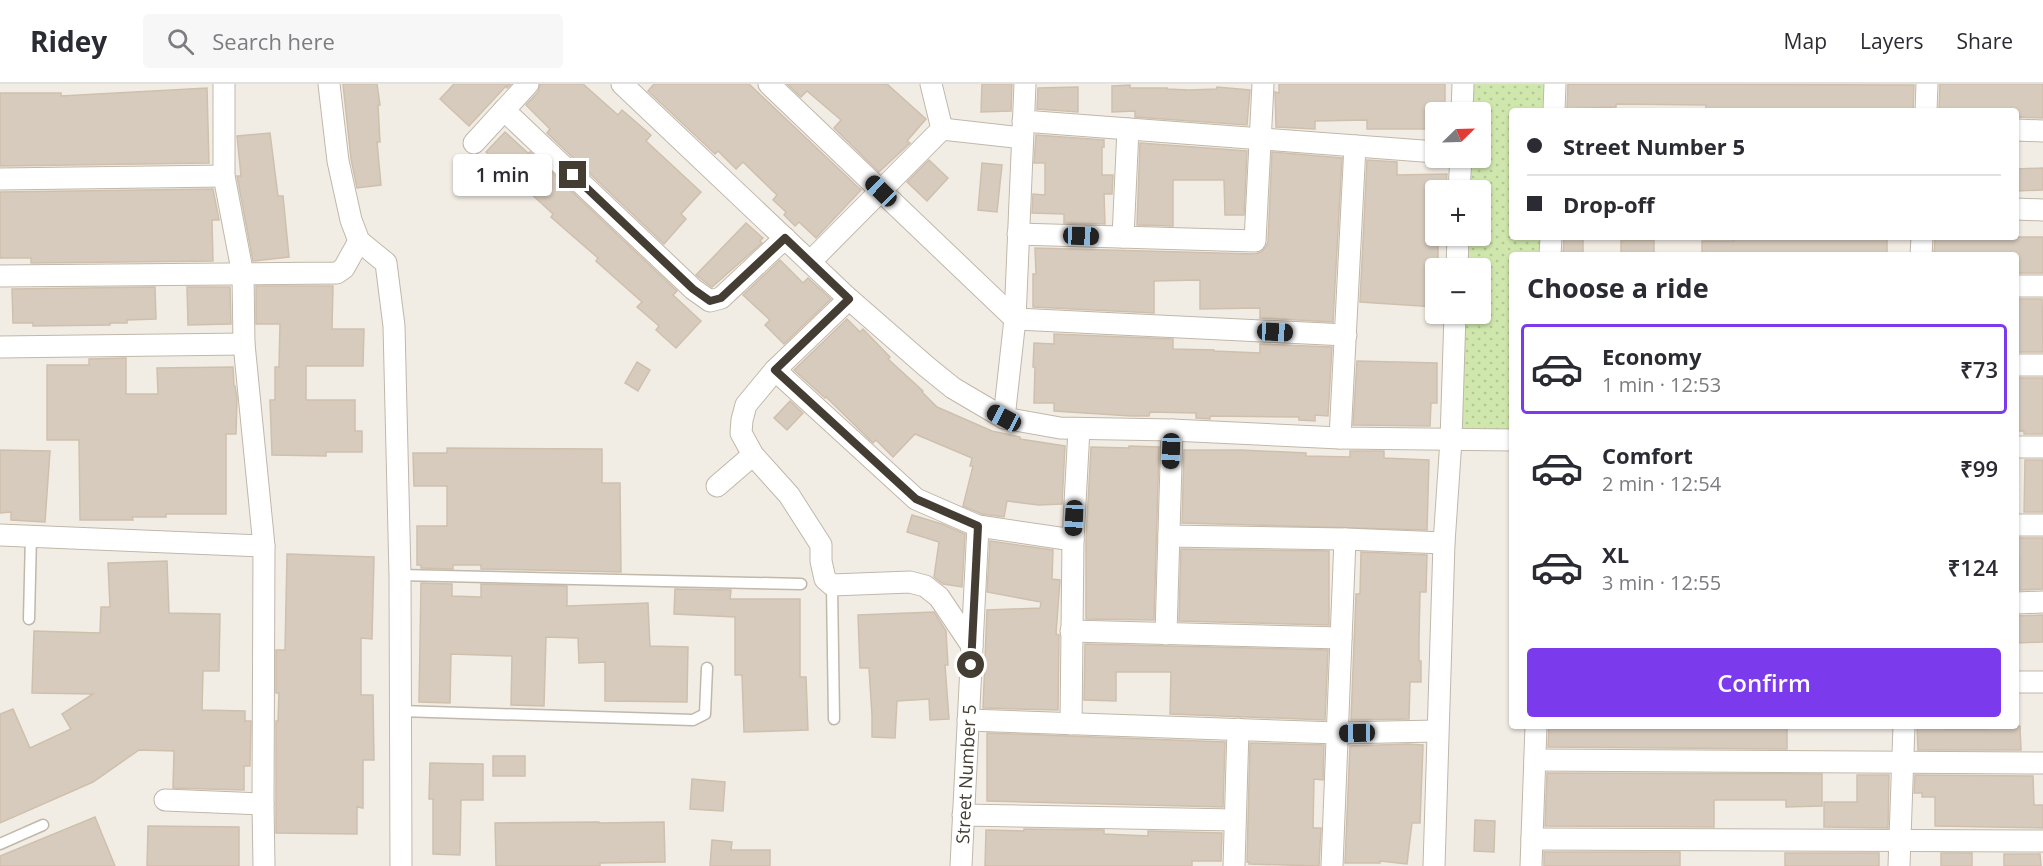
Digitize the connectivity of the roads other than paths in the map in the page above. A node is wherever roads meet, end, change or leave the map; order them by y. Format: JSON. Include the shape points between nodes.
{"nodes":[{"id":1,"x":224,"y":84,"type":"edge"},
{"id":2,"x":329,"y":84,"type":"edge"},
{"id":3,"x":528,"y":84,"type":"edge"},
{"id":4,"x":622,"y":84,"type":"edge"},
{"id":5,"x":769,"y":84,"type":"edge"},
{"id":6,"x":1024,"y":84,"type":"edge"},
{"id":7,"x":1263,"y":84,"type":"edge"},
{"id":8,"x":1463,"y":84,"type":"edge"},
{"id":9,"x":1555,"y":84,"type":"edge"},
{"id":10,"x":1927,"y":84,"type":"edge"},
{"id":11,"x":929,"y":87,"type":"edge"},
{"id":12,"x":1462,"y":102,"type":"edge"},
{"id":13,"x":1554,"y":108,"type":"edge"},
{"id":14,"x":1926,"y":108,"type":"edge"},
{"id":15,"x":504,"y":110,"type":"junction"},
{"id":16,"x":942,"y":129,"type":"junction"},
{"id":17,"x":1128,"y":129,"type":"junction"},
{"id":18,"x":1022,"y":130,"type":"junction"},
{"id":19,"x":2019,"y":130,"type":"edge"},
{"id":20,"x":2043,"y":131,"type":"edge"},
{"id":21,"x":1259,"y":139,"type":"junction"},
{"id":22,"x":474,"y":143,"type":"dead end"},
{"id":23,"x":1355,"y":146,"type":"junction"},
{"id":24,"x":1425,"y":151,"type":"edge"},
{"id":25,"x":224,"y":176,"type":"junction"},
{"id":26,"x":0,"y":179,"type":"edge"},
{"id":27,"x":881,"y":191,"type":"junction"},
{"id":28,"x":2019,"y":209,"type":"edge"},
{"id":29,"x":2043,"y":210,"type":"edge"},
{"id":30,"x":1018,"y":234,"type":"junction"},
{"id":31,"x":1123,"y":237,"type":"junction"},
{"id":32,"x":785,"y":238,"type":"junction"},
{"id":33,"x":359,"y":241,"type":"junction"},
{"id":34,"x":810,"y":262,"type":"junction"},
{"id":35,"x":243,"y":275,"type":"junction"},
{"id":36,"x":0,"y":276,"type":"edge"},
{"id":37,"x":2019,"y":286,"type":"edge"},
{"id":38,"x":2043,"y":286,"type":"edge"},
{"id":39,"x":849,"y":299,"type":"junction"},
{"id":40,"x":1015,"y":320,"type":"junction"},
{"id":41,"x":1455,"y":324,"type":"edge"},
{"id":42,"x":1346,"y":335,"type":"junction"},
{"id":43,"x":244,"y":344,"type":"junction"},
{"id":44,"x":0,"y":347,"type":"edge"},
{"id":45,"x":2019,"y":365,"type":"edge"},
{"id":46,"x":2043,"y":365,"type":"edge"},
{"id":47,"x":775,"y":370,"type":"junction"},
{"id":48,"x":1004,"y":418,"type":"junction"},
{"id":49,"x":1079,"y":429,"type":"junction"},
{"id":50,"x":1172,"y":430,"type":"junction"},
{"id":51,"x":1340,"y":438,"type":"junction"},
{"id":52,"x":1451,"y":440,"type":"junction"},
{"id":53,"x":1509,"y":440,"type":"edge"},
{"id":54,"x":2019,"y":447,"type":"edge"},
{"id":55,"x":2043,"y":447,"type":"edge"},
{"id":56,"x":753,"y":455,"type":"junction"},
{"id":57,"x":717,"y":486,"type":"dead end"},
{"id":58,"x":2019,"y":525,"type":"edge"},
{"id":59,"x":2043,"y":525,"type":"edge"},
{"id":60,"x":978,"y":526,"type":"junction"},
{"id":61,"x":0,"y":535,"type":"edge"},
{"id":62,"x":31,"y":535,"type":"junction"},
{"id":63,"x":1169,"y":536,"type":"junction"},
{"id":64,"x":1345,"y":538,"type":"junction"},
{"id":65,"x":1072,"y":540,"type":"junction"},
{"id":66,"x":1444,"y":543,"type":"junction"},
{"id":67,"x":264,"y":546,"type":"junction"},
{"id":68,"x":400,"y":575,"type":"junction"},
{"id":69,"x":801,"y":584,"type":"dead end"},
{"id":70,"x":832,"y":585,"type":"junction"},
{"id":71,"x":2043,"y":602,"type":"edge"},
{"id":72,"x":2019,"y":603,"type":"edge"},
{"id":73,"x":29,"y":619,"type":"dead end"},
{"id":74,"x":1071,"y":631,"type":"junction"},
{"id":75,"x":1166,"y":634,"type":"junction"},
{"id":76,"x":1341,"y":638,"type":"junction"},
{"id":77,"x":972,"y":646,"type":"junction"},
{"id":78,"x":707,"y":668,"type":"dead end"},
{"id":79,"x":2019,"y":682,"type":"edge"},
{"id":80,"x":2043,"y":682,"type":"edge"},
{"id":81,"x":400,"y":711,"type":"junction"},
{"id":82,"x":834,"y":719,"type":"dead end"},
{"id":83,"x":968,"y":720,"type":"junction"},
{"id":84,"x":1071,"y":724,"type":"junction"},
{"id":85,"x":1238,"y":729,"type":"junction"},
{"id":86,"x":1536,"y":729,"type":"edge"},
{"id":87,"x":1904,"y":729,"type":"edge"},
{"id":88,"x":1437,"y":731,"type":"junction"},
{"id":89,"x":1337,"y":733,"type":"junction"},
{"id":90,"x":1534,"y":760,"type":"junction"},
{"id":91,"x":1903,"y":762,"type":"junction"},
{"id":92,"x":2043,"y":763,"type":"edge"},
{"id":93,"x":165,"y":801,"type":"dead end"},
{"id":94,"x":263,"y":804,"type":"junction"},
{"id":95,"x":963,"y":815,"type":"junction"},
{"id":96,"x":1235,"y":820,"type":"junction"},
{"id":97,"x":43,"y":825,"type":"dead end"},
{"id":98,"x":1532,"y":839,"type":"junction"},
{"id":99,"x":1900,"y":840,"type":"junction"},
{"id":100,"x":2043,"y":841,"type":"edge"},
{"id":101,"x":0,"y":844,"type":"edge"},
{"id":102,"x":264,"y":866,"type":"edge"},
{"id":103,"x":401,"y":866,"type":"edge"},
{"id":104,"x":961,"y":866,"type":"edge"},
{"id":105,"x":1234,"y":866,"type":"edge"},
{"id":106,"x":1332,"y":866,"type":"edge"},
{"id":107,"x":1434,"y":866,"type":"edge"},
{"id":108,"x":1531,"y":866,"type":"edge"},
{"id":109,"x":1899,"y":866,"type":"edge"}],
"edges":[{"from":1,"to":25,"type":"street"},
{"from":2,"to":33,"type":"street","via":[[338,161]]},
{"from":3,"to":15,"type":"street"},
{"from":4,"to":32,"type":"street"},
{"from":5,"to":27,"type":"street"},
{"from":6,"to":18,"type":"street"},
{"from":7,"to":21,"type":"street"},
{"from":8,"to":12,"type":"street"},
{"from":9,"to":13,"type":"street"},
{"from":10,"to":14,"type":"street"},
{"from":11,"to":16,"type":"street"},
{"from":15,"to":22,"type":"street"},
{"from":15,"to":32,"type":"street","via":[[710,301],[721,298]]},
{"from":16,"to":18,"type":"street"},
{"from":16,"to":27,"type":"street"},
{"from":17,"to":18,"type":"street"},
{"from":17,"to":21,"type":"street"},
{"from":17,"to":31,"type":"street"},
{"from":18,"to":30,"type":"street"},
{"from":19,"to":20,"type":"street"},
{"from":21,"to":23,"type":"street"},
{"from":21,"to":31,"type":"street","via":[[1255,241]]},
{"from":23,"to":24,"type":"street"},
{"from":23,"to":42,"type":"street"},
{"from":25,"to":26,"type":"street"},
{"from":25,"to":35,"type":"street"},
{"from":27,"to":34,"type":"street"},
{"from":27,"to":40,"type":"street"},
{"from":28,"to":29,"type":"street"},
{"from":30,"to":31,"type":"street"},
{"from":30,"to":40,"type":"street"},
{"from":32,"to":34,"type":"street"},
{"from":33,"to":35,"type":"street","via":[[337,273]]},
{"from":33,"to":68,"type":"street","via":[[386,263],[394,326]]},
{"from":34,"to":39,"type":"street"},
{"from":35,"to":36,"type":"street"},
{"from":35,"to":43,"type":"street"},
{"from":37,"to":38,"type":"street"},
{"from":39,"to":47,"type":"street"},
{"from":39,"to":48,"type":"street","via":[[953,388]]},
{"from":40,"to":42,"type":"street"},
{"from":40,"to":48,"type":"street"},
{"from":41,"to":52,"type":"street"},
{"from":42,"to":51,"type":"street"},
{"from":43,"to":44,"type":"street"},
{"from":43,"to":67,"type":"street"},
{"from":45,"to":46,"type":"street"},
{"from":47,"to":56,"type":"street","via":[[746,405],[742,420],[741,433]]},
{"from":47,"to":60,"type":"street","via":[[916,499]]},
{"from":48,"to":49,"type":"street"},
{"from":49,"to":50,"type":"street"},
{"from":49,"to":65,"type":"street"},
{"from":50,"to":51,"type":"street"},
{"from":50,"to":63,"type":"street"},
{"from":51,"to":52,"type":"street"},
{"from":52,"to":53,"type":"street"},
{"from":52,"to":66,"type":"street"},
{"from":54,"to":55,"type":"street"},
{"from":56,"to":57,"type":"street"},
{"from":56,"to":70,"type":"street","via":[[789,495],[821,545],[825,579]]},
{"from":58,"to":59,"type":"street"},
{"from":60,"to":65,"type":"street"},
{"from":60,"to":77,"type":"street","name":"Street Number 5"},
{"from":61,"to":62,"type":"street"},
{"from":62,"to":67,"type":"street"},
{"from":62,"to":73,"type":"lane"},
{"from":63,"to":64,"type":"street"},
{"from":63,"to":75,"type":"street"},
{"from":64,"to":66,"type":"street"},
{"from":64,"to":76,"type":"street"},
{"from":65,"to":74,"type":"street"},
{"from":66,"to":88,"type":"street"},
{"from":67,"to":94,"type":"street"},
{"from":68,"to":69,"type":"lane"},
{"from":68,"to":81,"type":"street"},
{"from":70,"to":77,"type":"street","via":[[910,582],[925,586],[939,597]]},
{"from":70,"to":82,"type":"lane"},
{"from":71,"to":72,"type":"street"},
{"from":74,"to":75,"type":"street"},
{"from":74,"to":84,"type":"street"},
{"from":75,"to":76,"type":"street"},
{"from":76,"to":89,"type":"street"},
{"from":77,"to":83,"type":"street","name":"Street Number 5"},
{"from":78,"to":81,"type":"lane","via":[[705,714],[693,720]]},
{"from":79,"to":80,"type":"street"},
{"from":81,"to":103,"type":"street"},
{"from":83,"to":84,"type":"street"},
{"from":83,"to":95,"type":"street","name":"Street Number 5"},
{"from":84,"to":85,"type":"street"},
{"from":85,"to":89,"type":"street"},
{"from":85,"to":96,"type":"street"},
{"from":86,"to":90,"type":"street"},
{"from":87,"to":91,"type":"street"},
{"from":88,"to":89,"type":"street"},
{"from":88,"to":107,"type":"street"},
{"from":89,"to":106,"type":"street"},
{"from":90,"to":91,"type":"street"},
{"from":90,"to":98,"type":"street"},
{"from":91,"to":92,"type":"street"},
{"from":91,"to":99,"type":"street"},
{"from":93,"to":94,"type":"street"},
{"from":94,"to":102,"type":"street"},
{"from":95,"to":96,"type":"street"},
{"from":95,"to":104,"type":"street","name":"Street Number 5"},
{"from":96,"to":105,"type":"street"},
{"from":97,"to":101,"type":"lane"},
{"from":98,"to":99,"type":"street"},
{"from":98,"to":108,"type":"street"},
{"from":99,"to":100,"type":"street"},
{"from":99,"to":109,"type":"street"}]}
